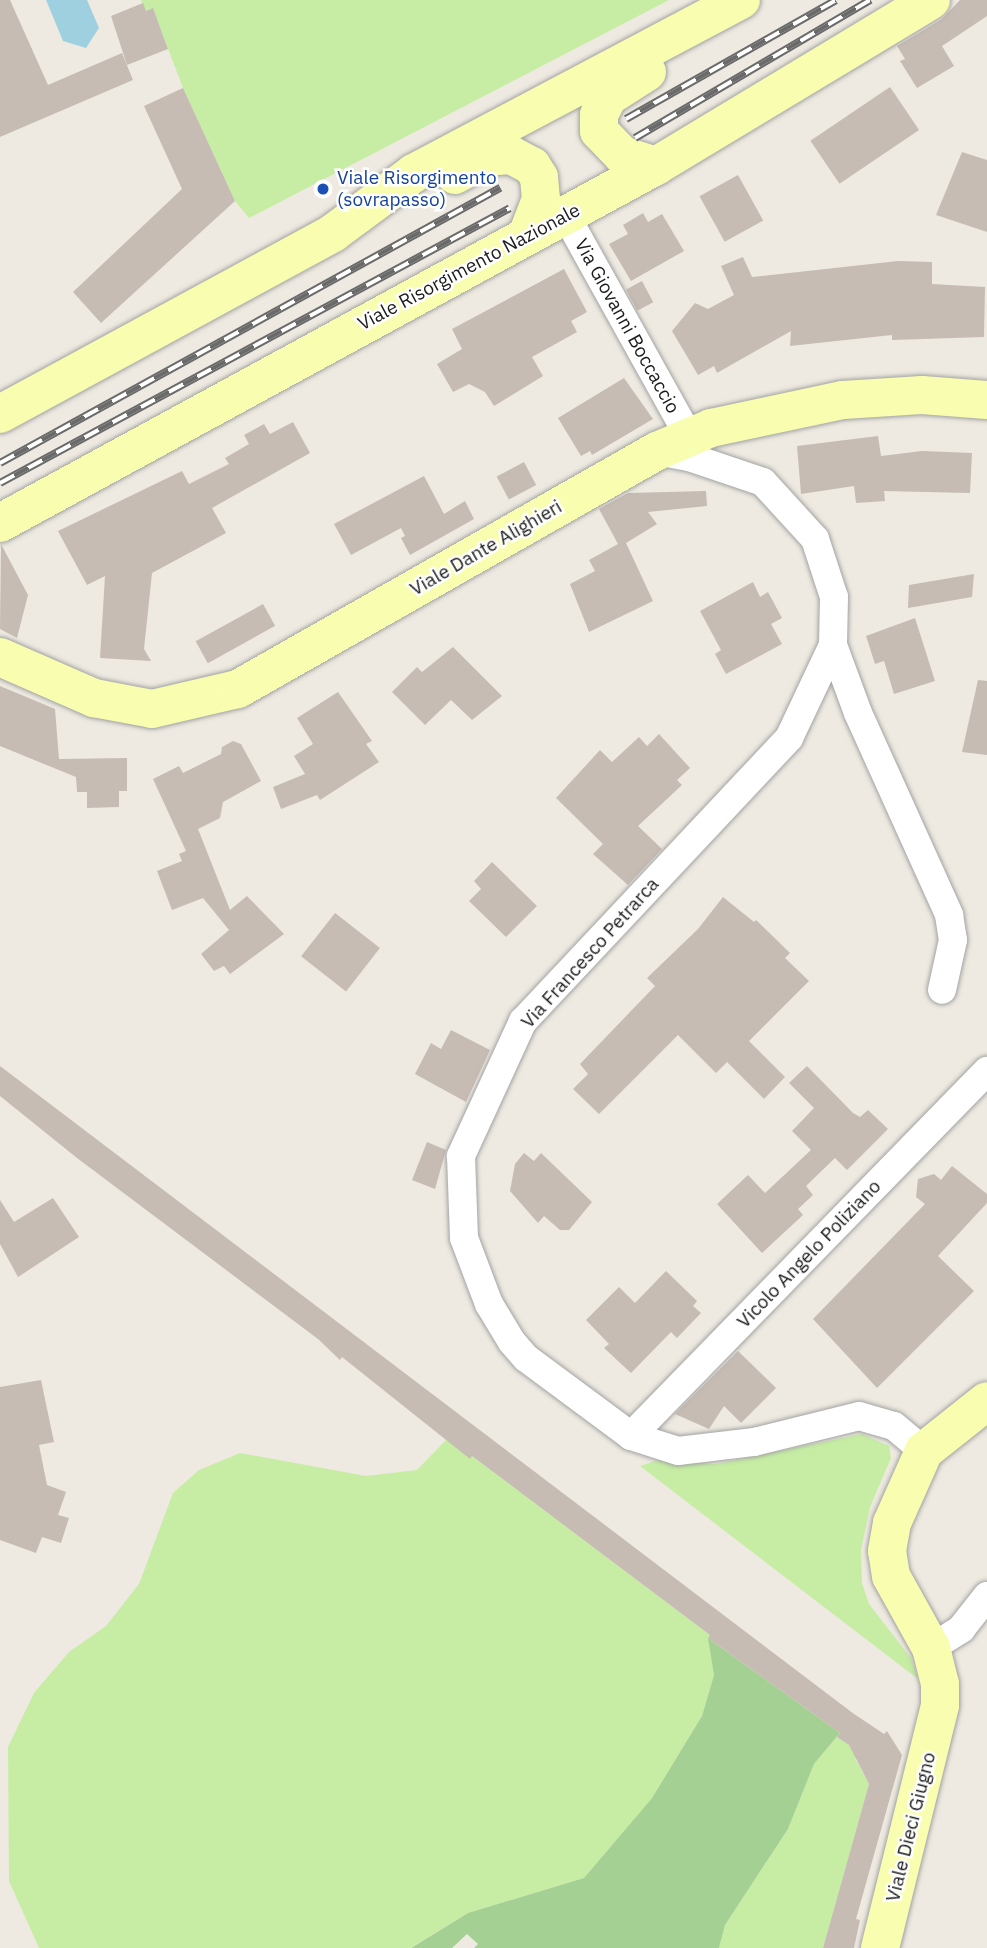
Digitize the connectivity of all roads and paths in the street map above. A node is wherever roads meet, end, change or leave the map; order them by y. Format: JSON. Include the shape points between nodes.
{"nodes":[{"id":1,"x":741,"y":0,"type":"edge"},
{"id":2,"x":766,"y":0,"type":"edge"},
{"id":3,"x":931,"y":0,"type":"edge"},
{"id":4,"x":656,"y":166,"type":"junction"},
{"id":5,"x":565,"y":214,"type":"junction"},
{"id":6,"x":333,"y":233,"type":"junction"},
{"id":7,"x":528,"y":233,"type":"junction"},
{"id":8,"x":987,"y":400,"type":"edge"},
{"id":9,"x":0,"y":414,"type":"edge"},
{"id":10,"x":673,"y":444,"type":"junction"},
{"id":11,"x":6,"y":521,"type":"edge"},
{"id":12,"x":833,"y":645,"type":"junction"},
{"id":13,"x":0,"y":657,"type":"edge"},
{"id":14,"x":942,"y":990,"type":"dead end"},
{"id":15,"x":985,"y":1065,"type":"edge"},
{"id":16,"x":987,"y":1401,"type":"edge"},
{"id":17,"x":631,"y":1436,"type":"junction"},
{"id":18,"x":924,"y":1451,"type":"junction"},
{"id":19,"x":987,"y":1597,"type":"edge"},
{"id":20,"x":931,"y":1648,"type":"junction"},
{"id":21,"x":880,"y":1948,"type":"edge"}],
"edges":[{"from":1,"to":6,"type":"main road","via":[[414,173]]},
{"from":2,"to":4,"type":"main road","via":[[608,97],[599,115],[599,131],[608,144],[622,155]]},
{"from":3,"to":4,"type":"main road","name":"Viale Risorgimento Nazionale"},
{"from":4,"to":5,"type":"main road","name":"Viale Risorgimento Nazionale"},
{"from":5,"to":7,"type":"main road","name":"Viale Risorgimento Nazionale"},
{"from":5,"to":10,"type":"street","name":"Via Giovanni Boccaccio"},
{"from":6,"to":7,"type":"main road","via":[[488,157],[511,155],[532,166],[539,177],[541,199]]},
{"from":6,"to":9,"type":"main road"},
{"from":7,"to":11,"type":"main road","name":"Viale Risorgimento Nazionale"},
{"from":8,"to":10,"type":"main road","name":"Viale Dante Alighieri","via":[[922,395],[843,400],[779,411]]},
{"from":10,"to":12,"type":"street","name":"Via Francesco Petrarca","via":[[692,458],[763,482],[815,539],[834,597]]},
{"from":10,"to":13,"type":"main road","name":"Viale Dante Alighieri","via":[[238,689],[152,709],[94,698]]},
{"from":12,"to":14,"type":"street","via":[[858,713],[949,915],[953,940]]},
{"from":12,"to":17,"type":"street","name":"Via Francesco Petrarca","via":[[789,738],[523,1021],[461,1156],[464,1238],[488,1304],[526,1358]]},
{"from":15,"to":17,"type":"street","name":"Vicolo Angelo Poliziano"},
{"from":16,"to":18,"type":"main road"},
{"from":17,"to":18,"type":"street","name":"Via Francesco Petrarca","via":[[678,1451],[754,1442],[859,1416],[894,1426]]},
{"from":18,"to":20,"type":"main road","via":[[900,1499],[887,1550],[901,1602]]},
{"from":19,"to":20,"type":"street","via":[[961,1629]]},
{"from":20,"to":21,"type":"main road","name":"Viale Dieci Giugno","via":[[940,1705]]}]}
